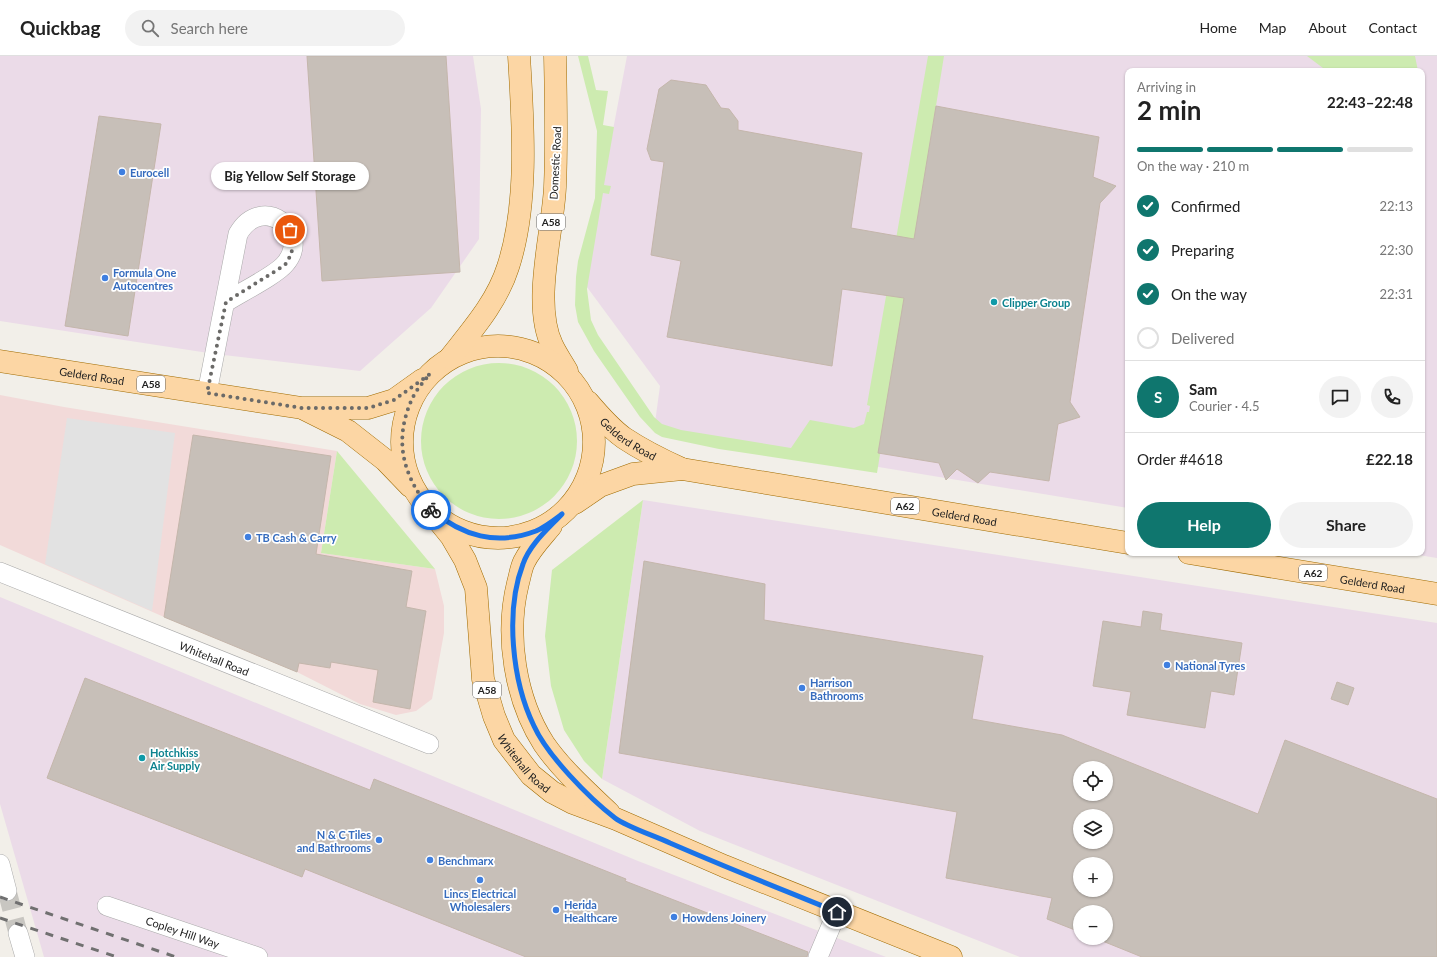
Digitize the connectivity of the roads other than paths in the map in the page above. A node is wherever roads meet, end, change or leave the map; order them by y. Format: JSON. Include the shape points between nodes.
{"nodes":[{"id":1,"x":519,"y":56,"type":"edge"},
{"id":2,"x":555,"y":56,"type":"edge"},
{"id":3,"x":226,"y":302,"type":"junction"},
{"id":4,"x":449,"y":359,"type":"junction"},
{"id":5,"x":0,"y":361,"type":"edge"},
{"id":6,"x":430,"y":374,"type":"junction"},
{"id":7,"x":578,"y":390,"type":"junction"},
{"id":8,"x":207,"y":393,"type":"junction"},
{"id":9,"x":302,"y":408,"type":"junction"},
{"id":10,"x":682,"y":470,"type":"junction"},
{"id":11,"x":416,"y":492,"type":"junction"},
{"id":12,"x":430,"y":510,"type":"junction"},
{"id":13,"x":566,"y":510,"type":"junction"},
{"id":14,"x":1125,"y":543,"type":"edge"},
{"id":15,"x":1207,"y":556,"type":"edge"},
{"id":16,"x":0,"y":572,"type":"edge"},
{"id":17,"x":1437,"y":594,"type":"edge"},
{"id":18,"x":429,"y":744,"type":"dead end"},
{"id":19,"x":616,"y":819,"type":"junction"},
{"id":20,"x":0,"y":864,"type":"edge"},
{"id":21,"x":6,"y":891,"type":"tunnel mouth"},
{"id":22,"x":107,"y":906,"type":"dead end"},
{"id":23,"x":837,"y":912,"type":"junction"},
{"id":24,"x":18,"y":933,"type":"tunnel mouth"},
{"id":25,"x":25,"y":957,"type":"edge"},
{"id":26,"x":258,"y":957,"type":"edge"},
{"id":27,"x":818,"y":957,"type":"edge"},
{"id":28,"x":951,"y":957,"type":"edge"}],
"edges":[{"from":1,"to":4,"type":"main road","via":[[523,117],[521,188],[515,240],[508,268],[498,290],[482,318]]},
{"from":2,"to":7,"type":"main road","name":"Domestic Road","number":"A58","via":[[555,189],[544,285],[544,311],[551,344]]},
{"from":3,"to":3,"type":"street","via":[[238,234],[243,225],[249,219],[258,216],[277,218],[284,223],[293,239],[290,257],[285,265]]},
{"from":3,"to":8,"type":"street"},
{"from":4,"to":6,"type":"main road"},
{"from":4,"to":7,"type":"main road","via":[[472,349],[497,346],[526,350],[552,362]]},
{"from":5,"to":8,"type":"main road","name":"Gelderd Road","number":"A58"},
{"from":6,"to":9,"type":"main road","name":"Gelderd Road","via":[[394,400],[368,408]]},
{"from":6,"to":11,"type":"main road","via":[[414,396],[404,420],[402,446],[406,472]]},
{"from":7,"to":10,"type":"main road","name":"Gelderd Road","number":"A62","via":[[608,425],[623,437]]},
{"from":7,"to":13,"type":"main road","number":"A58","via":[[591,415],[595,442],[591,469],[580,494]]},
{"from":8,"to":9,"type":"main road","name":"Gelderd Road","number":"A58"},
{"from":9,"to":11,"type":"main road","name":"Gelderd Road","number":"A58","via":[[348,431],[385,460]]},
{"from":10,"to":13,"type":"main road","name":"Gelderd Road","number":"A62","via":[[633,474],[600,486]]},
{"from":10,"to":14,"type":"main road","name":"Gelderd Road","number":"A62"},
{"from":11,"to":12,"type":"main road","number":"A58"},
{"from":12,"to":13,"type":"main road","via":[[448,525],[477,536],[509,538],[537,530]]},
{"from":12,"to":19,"type":"main road","name":"Whitehall Road","number":"A58","via":[[451,536],[465,560],[476,588],[483,679],[504,740],[531,775],[552,792],[573,804]]},
{"from":13,"to":19,"type":"main road","name":"Whitehall Road","number":"A58","via":[[533,546],[523,564],[515,595],[512,634],[518,678],[528,713],[545,745],[582,787]]},
{"from":15,"to":17,"type":"main road","name":"Gelderd Road","number":"A62"},
{"from":16,"to":18,"type":"street","name":"Whitehall Road"},
{"from":19,"to":23,"type":"main road","name":"Whitehall Road","number":"A58"},
{"from":20,"to":21,"type":"street"},
{"from":22,"to":26,"type":"street","name":"Copley Hill Way"},
{"from":23,"to":27,"type":"street"},
{"from":23,"to":28,"type":"main road","name":"Whitehall Road","number":"A58"},
{"from":24,"to":25,"type":"street"}]}
